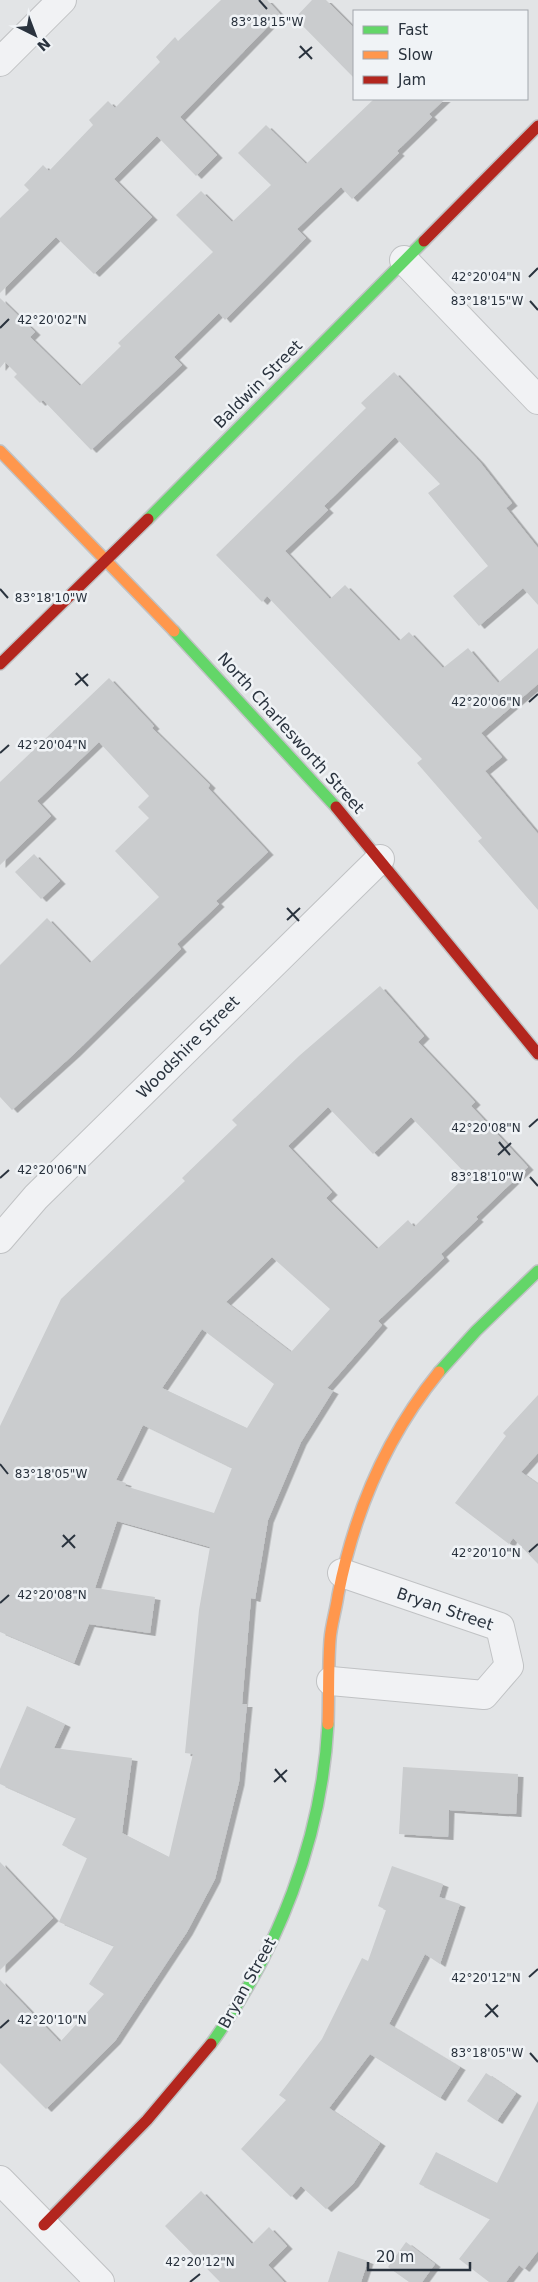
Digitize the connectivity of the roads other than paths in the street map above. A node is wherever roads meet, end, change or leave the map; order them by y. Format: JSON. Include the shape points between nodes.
{"nodes":[{"id":1,"x":62,"y":0,"type":"edge"},
{"id":2,"x":0,"y":62,"type":"edge"},
{"id":3,"x":538,"y":126,"type":"edge"},
{"id":4,"x":404,"y":260,"type":"junction"},
{"id":5,"x":538,"y":400,"type":"edge"},
{"id":6,"x":0,"y":451,"type":"edge"},
{"id":7,"x":107,"y":560,"type":"junction"},
{"id":8,"x":0,"y":664,"type":"edge"},
{"id":9,"x":380,"y":859,"type":"junction"},
{"id":10,"x":538,"y":1054,"type":"edge"},
{"id":11,"x":0,"y":1240,"type":"edge"},
{"id":12,"x":538,"y":1271,"type":"edge"},
{"id":13,"x":342,"y":1573,"type":"junction"},
{"id":14,"x":331,"y":1681,"type":"junction"},
{"id":15,"x":0,"y":2180,"type":"edge"},
{"id":16,"x":44,"y":2225,"type":"junction"},
{"id":17,"x":100,"y":2282,"type":"edge"}],
"edges":[{"from":1,"to":2,"type":"street"},
{"from":3,"to":4,"type":"street","name":"Baldwin Street"},
{"from":4,"to":5,"type":"street"},
{"from":4,"to":7,"type":"street","name":"Baldwin Street"},
{"from":6,"to":7,"type":"street","name":"North Charlesworth Street"},
{"from":7,"to":8,"type":"street","name":"Baldwin Street"},
{"from":7,"to":9,"type":"street","name":"North Charlesworth Street","via":[[257,718]]},
{"from":9,"to":10,"type":"street","name":"North Charlesworth Street"},
{"from":9,"to":11,"type":"street","name":"Woodshire Street","via":[[36,1197]]},
{"from":12,"to":13,"type":"street","name":"Bryan Street","via":[[464,1344],[420,1397],[390,1444],[372,1481],[352,1533]]},
{"from":13,"to":14,"type":"street","name":"Bryan Street","via":[[330,1639]]},
{"from":13,"to":14,"type":"street","name":"Bryan Street","via":[[500,1626],[509,1666],[484,1695]]},
{"from":14,"to":16,"type":"street","name":"Bryan Street","via":[[326,1754],[311,1832],[288,1902],[262,1962],[220,2031],[181,2083]]},
{"from":15,"to":16,"type":"street"},
{"from":16,"to":17,"type":"street"}]}
